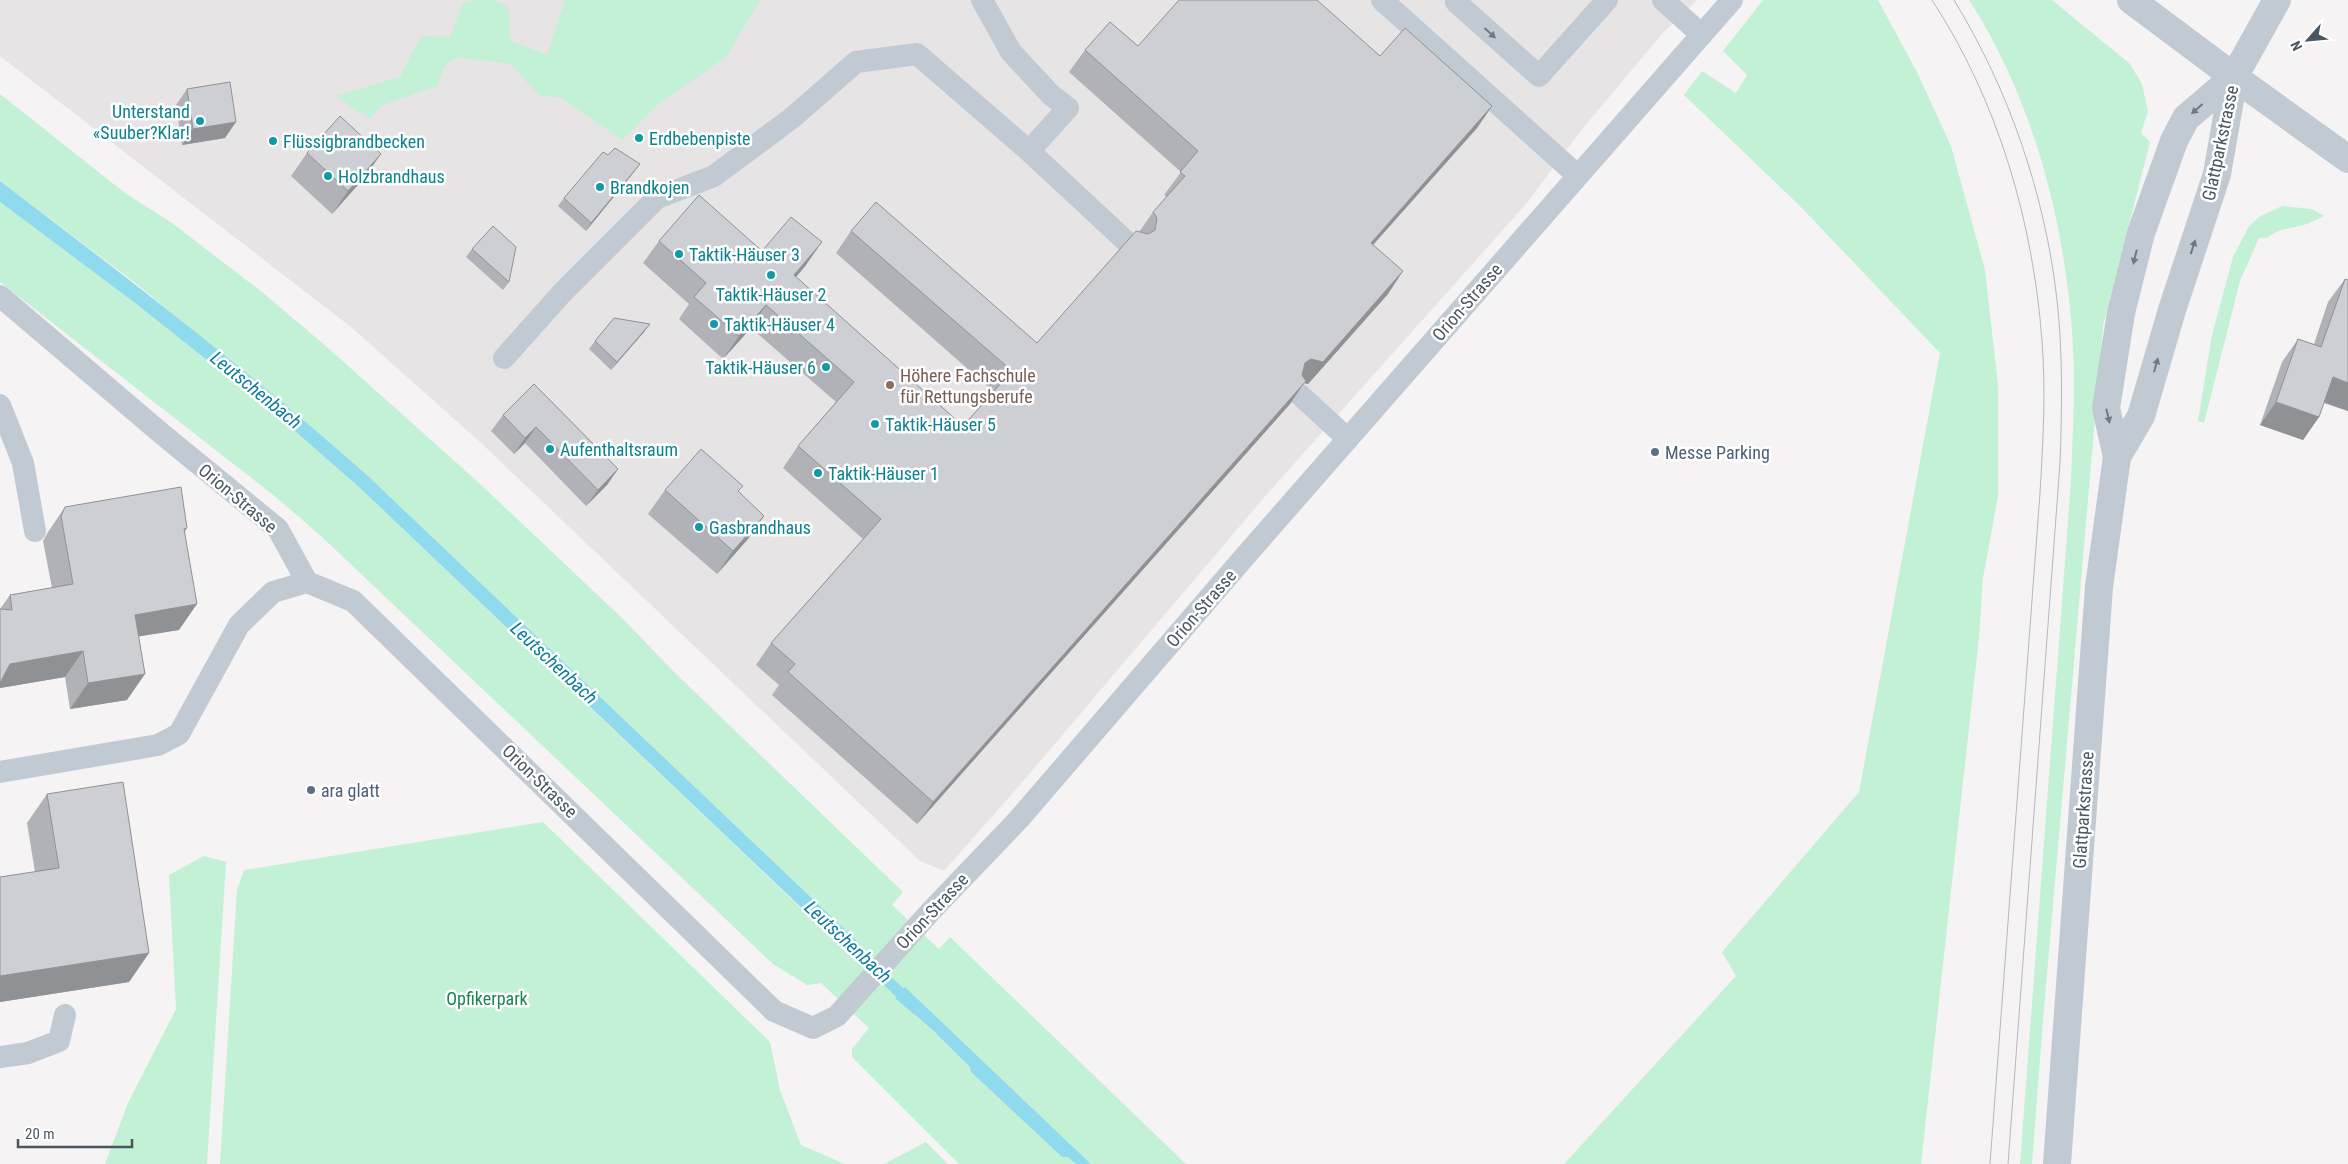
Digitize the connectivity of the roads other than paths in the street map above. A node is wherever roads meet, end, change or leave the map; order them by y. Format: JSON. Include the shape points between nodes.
{"nodes":[{"id":1,"x":982,"y":0,"type":"edge"},
{"id":2,"x":1382,"y":0,"type":"edge"},
{"id":3,"x":1607,"y":0,"type":"edge"},
{"id":4,"x":1663,"y":0,"type":"edge"},
{"id":5,"x":1732,"y":0,"type":"edge"},
{"id":6,"x":2131,"y":0,"type":"edge"},
{"id":7,"x":2277,"y":0,"type":"edge"},
{"id":8,"x":1455,"y":1,"type":"edge"},
{"id":9,"x":1702,"y":34,"type":"junction"},
{"id":10,"x":2234,"y":77,"type":"junction"},
{"id":11,"x":1029,"y":151,"type":"junction"},
{"id":12,"x":2348,"y":159,"type":"edge"},
{"id":13,"x":1577,"y":175,"type":"junction"},
{"id":14,"x":1129,"y":244,"type":"edge"},
{"id":15,"x":0,"y":296,"type":"edge"},
{"id":16,"x":504,"y":358,"type":"dead end"},
{"id":17,"x":1299,"y":394,"type":"edge"},
{"id":18,"x":0,"y":405,"type":"edge"},
{"id":19,"x":1348,"y":439,"type":"junction"},
{"id":20,"x":2117,"y":457,"type":"junction"},
{"id":21,"x":35,"y":531,"type":"dead end"},
{"id":22,"x":307,"y":582,"type":"junction"},
{"id":23,"x":0,"y":772,"type":"edge"},
{"id":24,"x":65,"y":1015,"type":"dead end"},
{"id":25,"x":0,"y":1057,"type":"edge"},
{"id":26,"x":2057,"y":1164,"type":"edge"}],
"edges":[{"from":1,"to":11,"type":"lane","via":[[1011,52],[1051,95],[1068,108]]},
{"from":2,"to":13,"type":"lane"},
{"from":8,"to":3,"type":"lane","one_way":true,"via":[[1539,76]]},
{"from":4,"to":9,"type":"lane"},
{"from":5,"to":9,"type":"lane","name":"Orion-Strasse"},
{"from":6,"to":10,"type":"street"},
{"from":7,"to":10,"type":"street"},
{"from":9,"to":13,"type":"lane","name":"Orion-Strasse"},
{"from":10,"to":12,"type":"street"},
{"from":20,"to":10,"type":"street","name":"Glattparkstrasse","one_way":true,"via":[[2141,416],[2217,174]]},
{"from":10,"to":20,"type":"street","name":"Glattparkstrasse","one_way":true,"via":[[2186,118],[2174,140],[2142,232],[2121,314],[2106,408]]},
{"from":11,"to":14,"type":"lane"},
{"from":11,"to":16,"type":"lane","via":[[917,54],[856,62],[792,118],[714,176],[657,198],[562,293]]},
{"from":13,"to":19,"type":"lane","name":"Orion-Strasse"},
{"from":15,"to":22,"type":"lane","name":"Orion-Strasse","via":[[278,529]]},
{"from":17,"to":19,"type":"lane"},
{"from":18,"to":21,"type":"lane","via":[[23,463]]},
{"from":19,"to":22,"type":"lane","name":"Orion-Strasse","via":[[1019,819],[919,924],[838,1016],[813,1028],[774,1011],[353,602]]},
{"from":20,"to":26,"type":"street","name":"Glattparkstrasse","via":[[2100,587]]},
{"from":22,"to":23,"type":"lane","via":[[273,592],[239,625],[179,734],[158,745]]},
{"from":24,"to":25,"type":"lane","via":[[59,1041],[28,1053]]}]}
